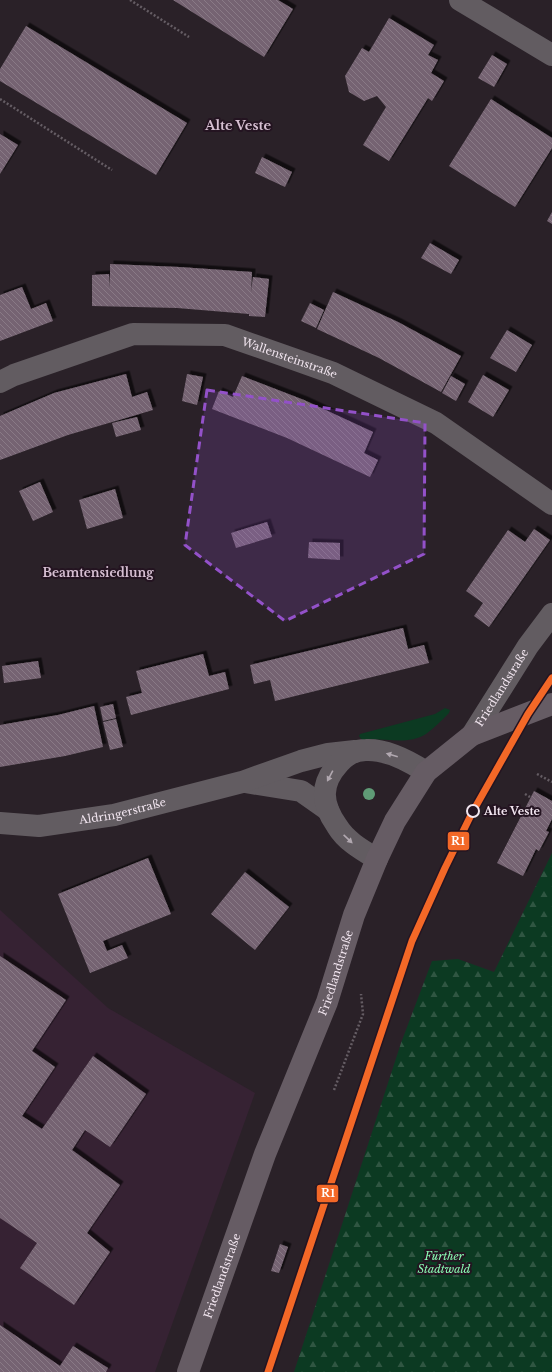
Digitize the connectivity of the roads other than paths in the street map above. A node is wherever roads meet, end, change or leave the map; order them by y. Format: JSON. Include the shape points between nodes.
{"nodes":[{"id":1,"x":460,"y":0,"type":"edge"},
{"id":2,"x":551,"y":53,"type":"edge"},
{"id":3,"x":0,"y":382,"type":"edge"},
{"id":4,"x":552,"y":504,"type":"edge"},
{"id":5,"x":552,"y":614,"type":"edge"},
{"id":6,"x":552,"y":704,"type":"edge"},
{"id":7,"x":472,"y":735,"type":"junction"},
{"id":8,"x":355,"y":751,"type":"junction"},
{"id":9,"x":426,"y":772,"type":"junction"},
{"id":10,"x":242,"y":782,"type":"junction"},
{"id":11,"x":328,"y":810,"type":"junction"},
{"id":12,"x":0,"y":823,"type":"edge"},
{"id":13,"x":377,"y":859,"type":"junction"},
{"id":14,"x":188,"y":1372,"type":"edge"}],
"edges":[{"from":1,"to":2,"type":"street"},
{"from":3,"to":4,"type":"street","name":"Wallensteinstraße","via":[[134,334],[225,335],[333,373],[436,423]]},
{"from":5,"to":7,"type":"street","name":"Friedlandstraße","via":[[528,646]]},
{"from":6,"to":7,"type":"main road"},
{"from":7,"to":9,"type":"main road","name":"Friedlandstraße"},
{"from":9,"to":8,"type":"street","name":"Aldringerstraße","one_way":true,"via":[[397,756],[366,750]]},
{"from":8,"to":10,"type":"street","name":"Aldringerstraße","via":[[301,761]]},
{"from":8,"to":11,"type":"street","one_way":true,"via":[[344,758],[328,776],[325,797]]},
{"from":9,"to":13,"type":"main road","name":"Friedlandstraße","via":[[395,821]]},
{"from":10,"to":11,"type":"street","name":"Aldringerstraße","via":[[301,791]]},
{"from":10,"to":12,"type":"street","name":"Aldringerstraße","via":[[114,815],[76,822],[39,826]]},
{"from":11,"to":13,"type":"street","one_way":true,"via":[[343,834]]},
{"from":13,"to":14,"type":"main road","name":"Friedlandstraße","via":[[354,915],[327,1002],[265,1154]]}]}
